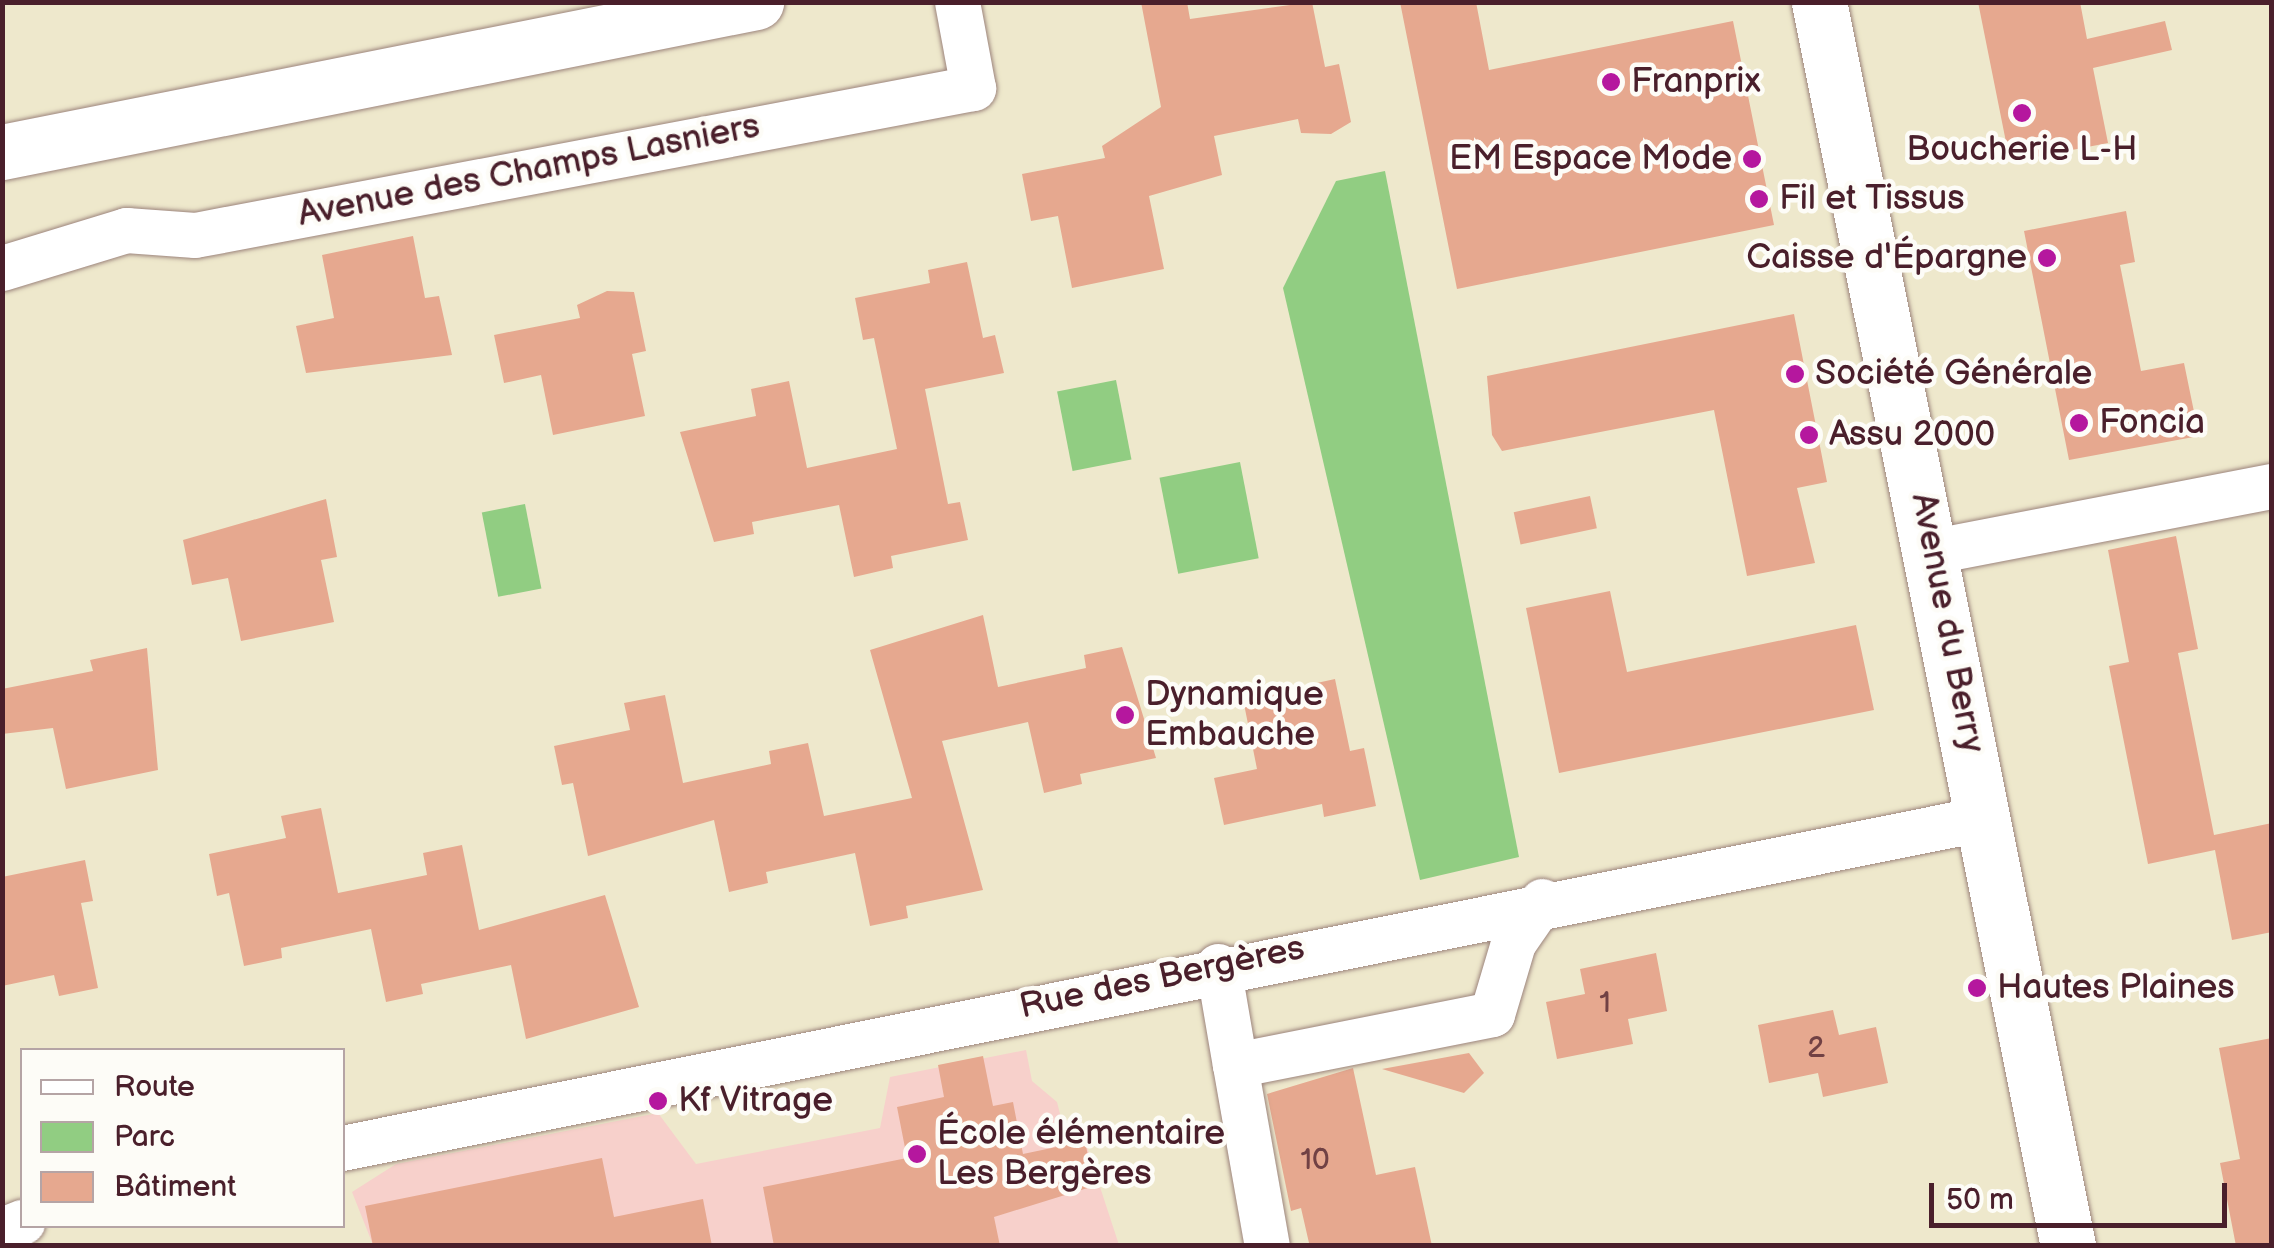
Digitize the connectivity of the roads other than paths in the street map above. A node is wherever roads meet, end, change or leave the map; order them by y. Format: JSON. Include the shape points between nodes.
{"nodes":[{"id":1,"x":756,"y":2,"type":"edge"},
{"id":2,"x":957,"y":2,"type":"edge"},
{"id":3,"x":1819,"y":2,"type":"edge"},
{"id":4,"x":2,"y":152,"type":"edge"},
{"id":5,"x":2,"y":268,"type":"edge"},
{"id":6,"x":2272,"y":486,"type":"edge"},
{"id":7,"x":1934,"y":551,"type":"junction"},
{"id":8,"x":1984,"y":818,"type":"junction"},
{"id":9,"x":1542,"y":902,"type":"junction"},
{"id":10,"x":1218,"y":966,"type":"junction"},
{"id":11,"x":1235,"y":1065,"type":"junction"},
{"id":12,"x":345,"y":1147,"type":"edge"},
{"id":13,"x":1267,"y":1246,"type":"edge"},
{"id":14,"x":2068,"y":1246,"type":"edge"}],
"edges":[{"from":1,"to":4,"type":"street"},
{"from":2,"to":5,"type":"street","name":"Avenue des Champs Lasniers","via":[[973,88],[195,234],[126,230]]},
{"from":3,"to":7,"type":"street","name":"Avenue du Berry"},
{"from":6,"to":7,"type":"street"},
{"from":7,"to":8,"type":"street","name":"Avenue du Berry"},
{"from":8,"to":9,"type":"street","name":"Rue des Bergères"},
{"from":8,"to":14,"type":"street","name":"Avenue du Berry"},
{"from":9,"to":10,"type":"street","name":"Rue des Bergères"},
{"from":9,"to":11,"type":"street","via":[[1513,943],[1492,1014]]},
{"from":10,"to":11,"type":"street"},
{"from":10,"to":12,"type":"street","name":"Rue des Bergères"},
{"from":11,"to":13,"type":"street"}]}
